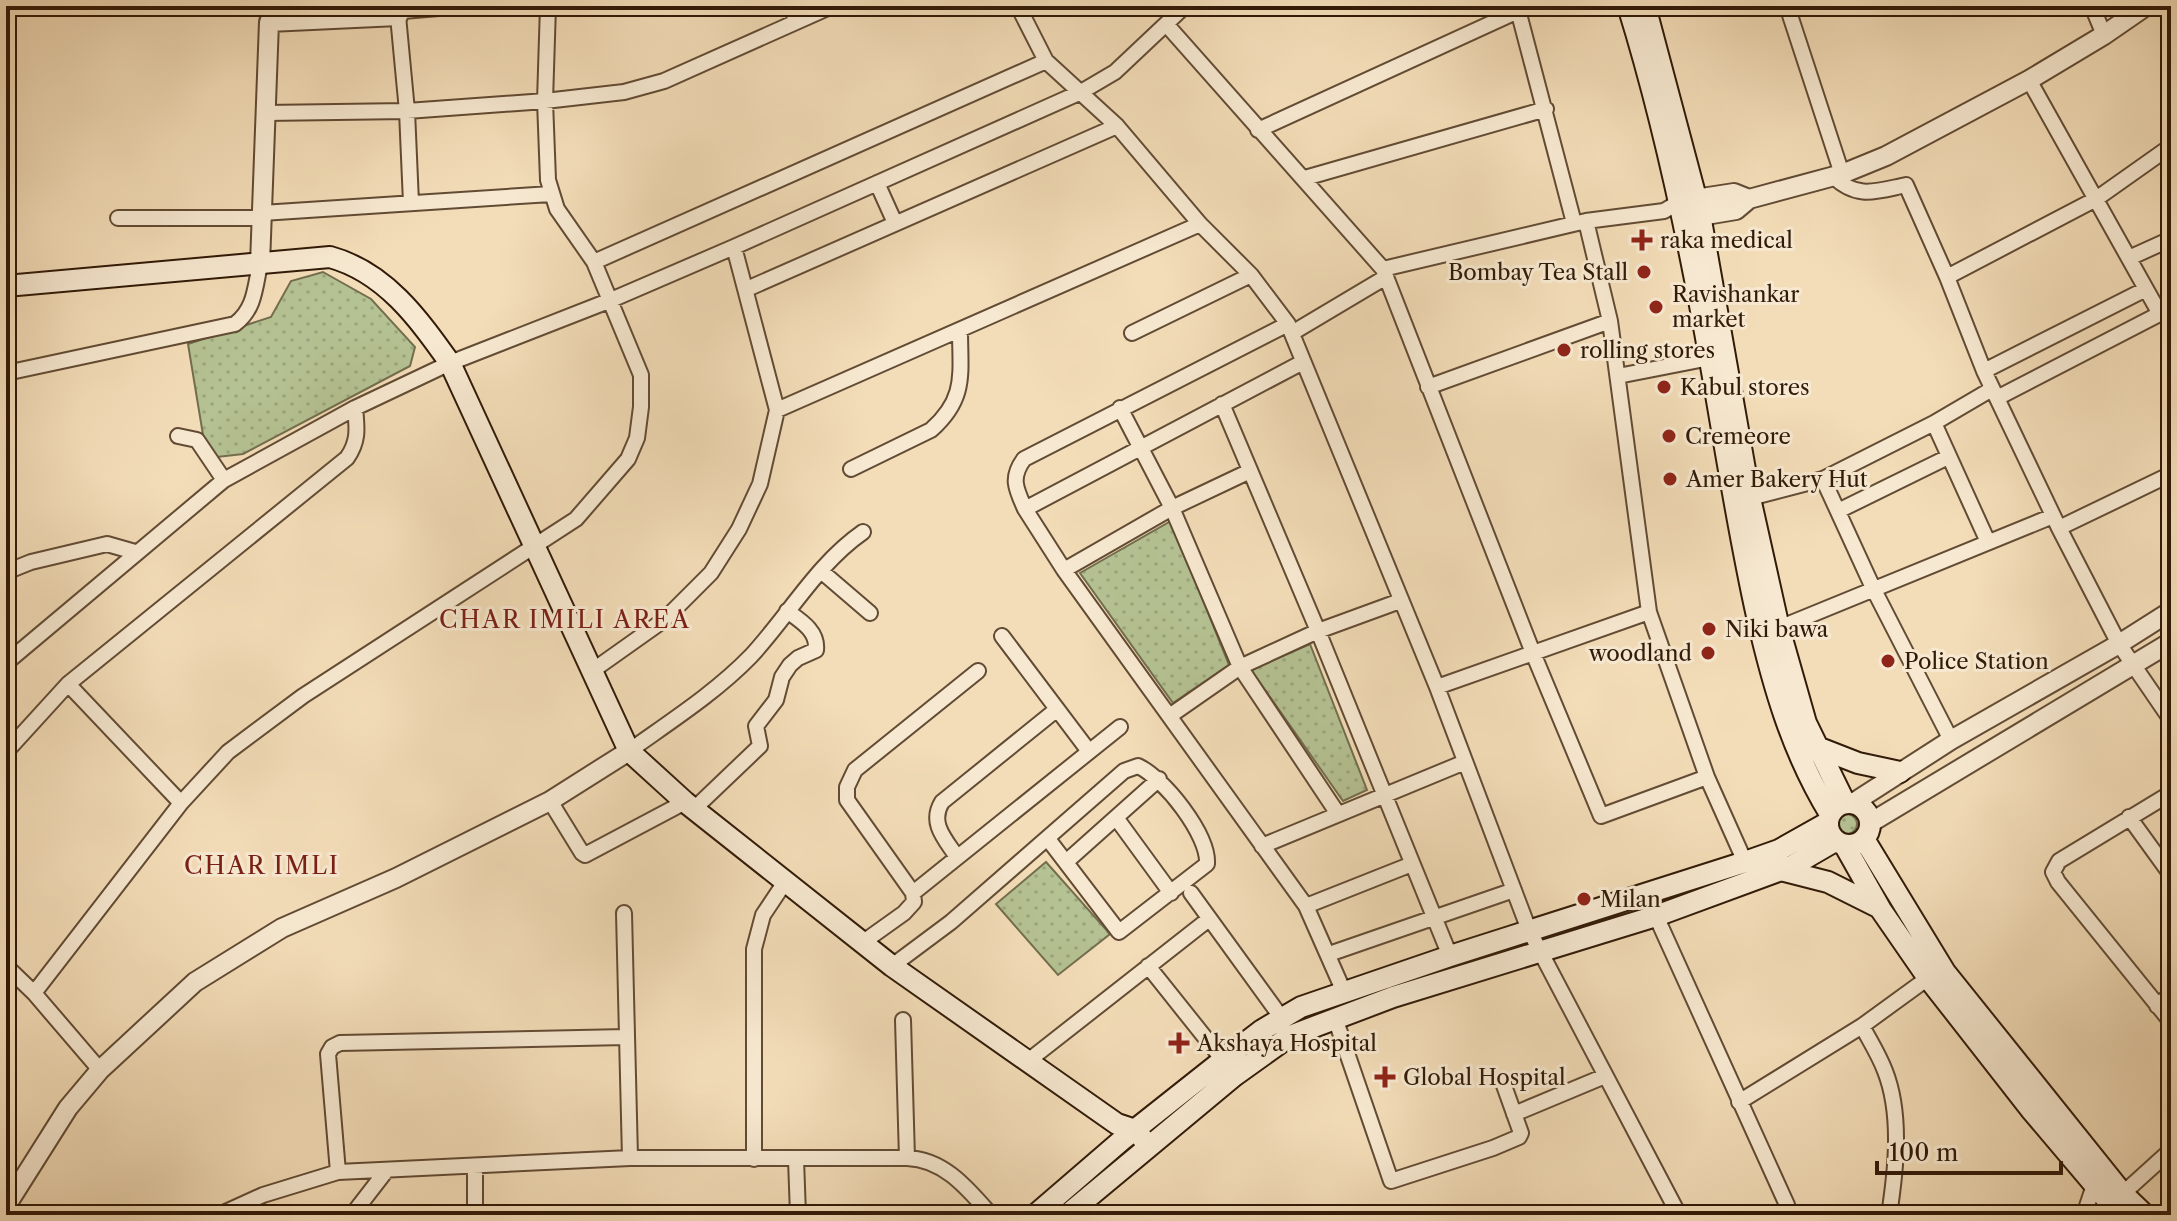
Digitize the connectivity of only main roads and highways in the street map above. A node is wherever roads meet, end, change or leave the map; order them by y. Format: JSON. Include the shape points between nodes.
{"nodes":[{"id":1,"x":1628,"y":6,"type":"edge"},
{"id":2,"x":1645,"y":6,"type":"edge"},
{"id":3,"x":1684,"y":209,"type":"junction"},
{"id":4,"x":6,"y":286,"type":"edge"},
{"id":5,"x":1817,"y":747,"type":"junction"},
{"id":6,"x":1900,"y":772,"type":"road end"},
{"id":7,"x":1846,"y":824,"type":"junction"},
{"id":8,"x":1781,"y":870,"type":"junction"},
{"id":9,"x":1880,"y":908,"type":"junction"},
{"id":10,"x":1132,"y":1139,"type":"junction"},
{"id":11,"x":2100,"y":1179,"type":"junction"},
{"id":12,"x":2118,"y":1205,"type":"edge"},
{"id":13,"x":1035,"y":1215,"type":"edge"},
{"id":14,"x":1067,"y":1215,"type":"edge"},
{"id":15,"x":2145,"y":1215,"type":"edge"}],
"edges":[{"from":1,"to":3,"type":"main road"},
{"from":2,"to":3,"type":"main road"},
{"from":3,"to":5,"type":"main road","via":[[1779,628]]},
{"from":3,"to":7,"type":"main road","via":[[1740,542],[1770,673],[1802,762]]},
{"from":4,"to":10,"type":"main road","via":[[330,257],[361,268],[382,283],[420,320],[450,363],[629,751],[862,943]]},
{"from":5,"to":6,"type":"main road"},
{"from":5,"to":7,"type":"main road"},
{"from":7,"to":8,"type":"main road"},
{"from":7,"to":9,"type":"main road"},
{"from":7,"to":10,"type":"main road","via":[[1301,1007],[1223,1060]]},
{"from":7,"to":11,"type":"main road","via":[[1945,972]]},
{"from":8,"to":9,"type":"main road","via":[[1828,882]]},
{"from":8,"to":10,"type":"main road","via":[[1290,1036]]},
{"from":9,"to":11,"type":"main road","via":[[2032,1111]]},
{"from":10,"to":13,"type":"main road"},
{"from":10,"to":14,"type":"main road"},
{"from":11,"to":12,"type":"main road"},
{"from":12,"to":15,"type":"main road"}]}
